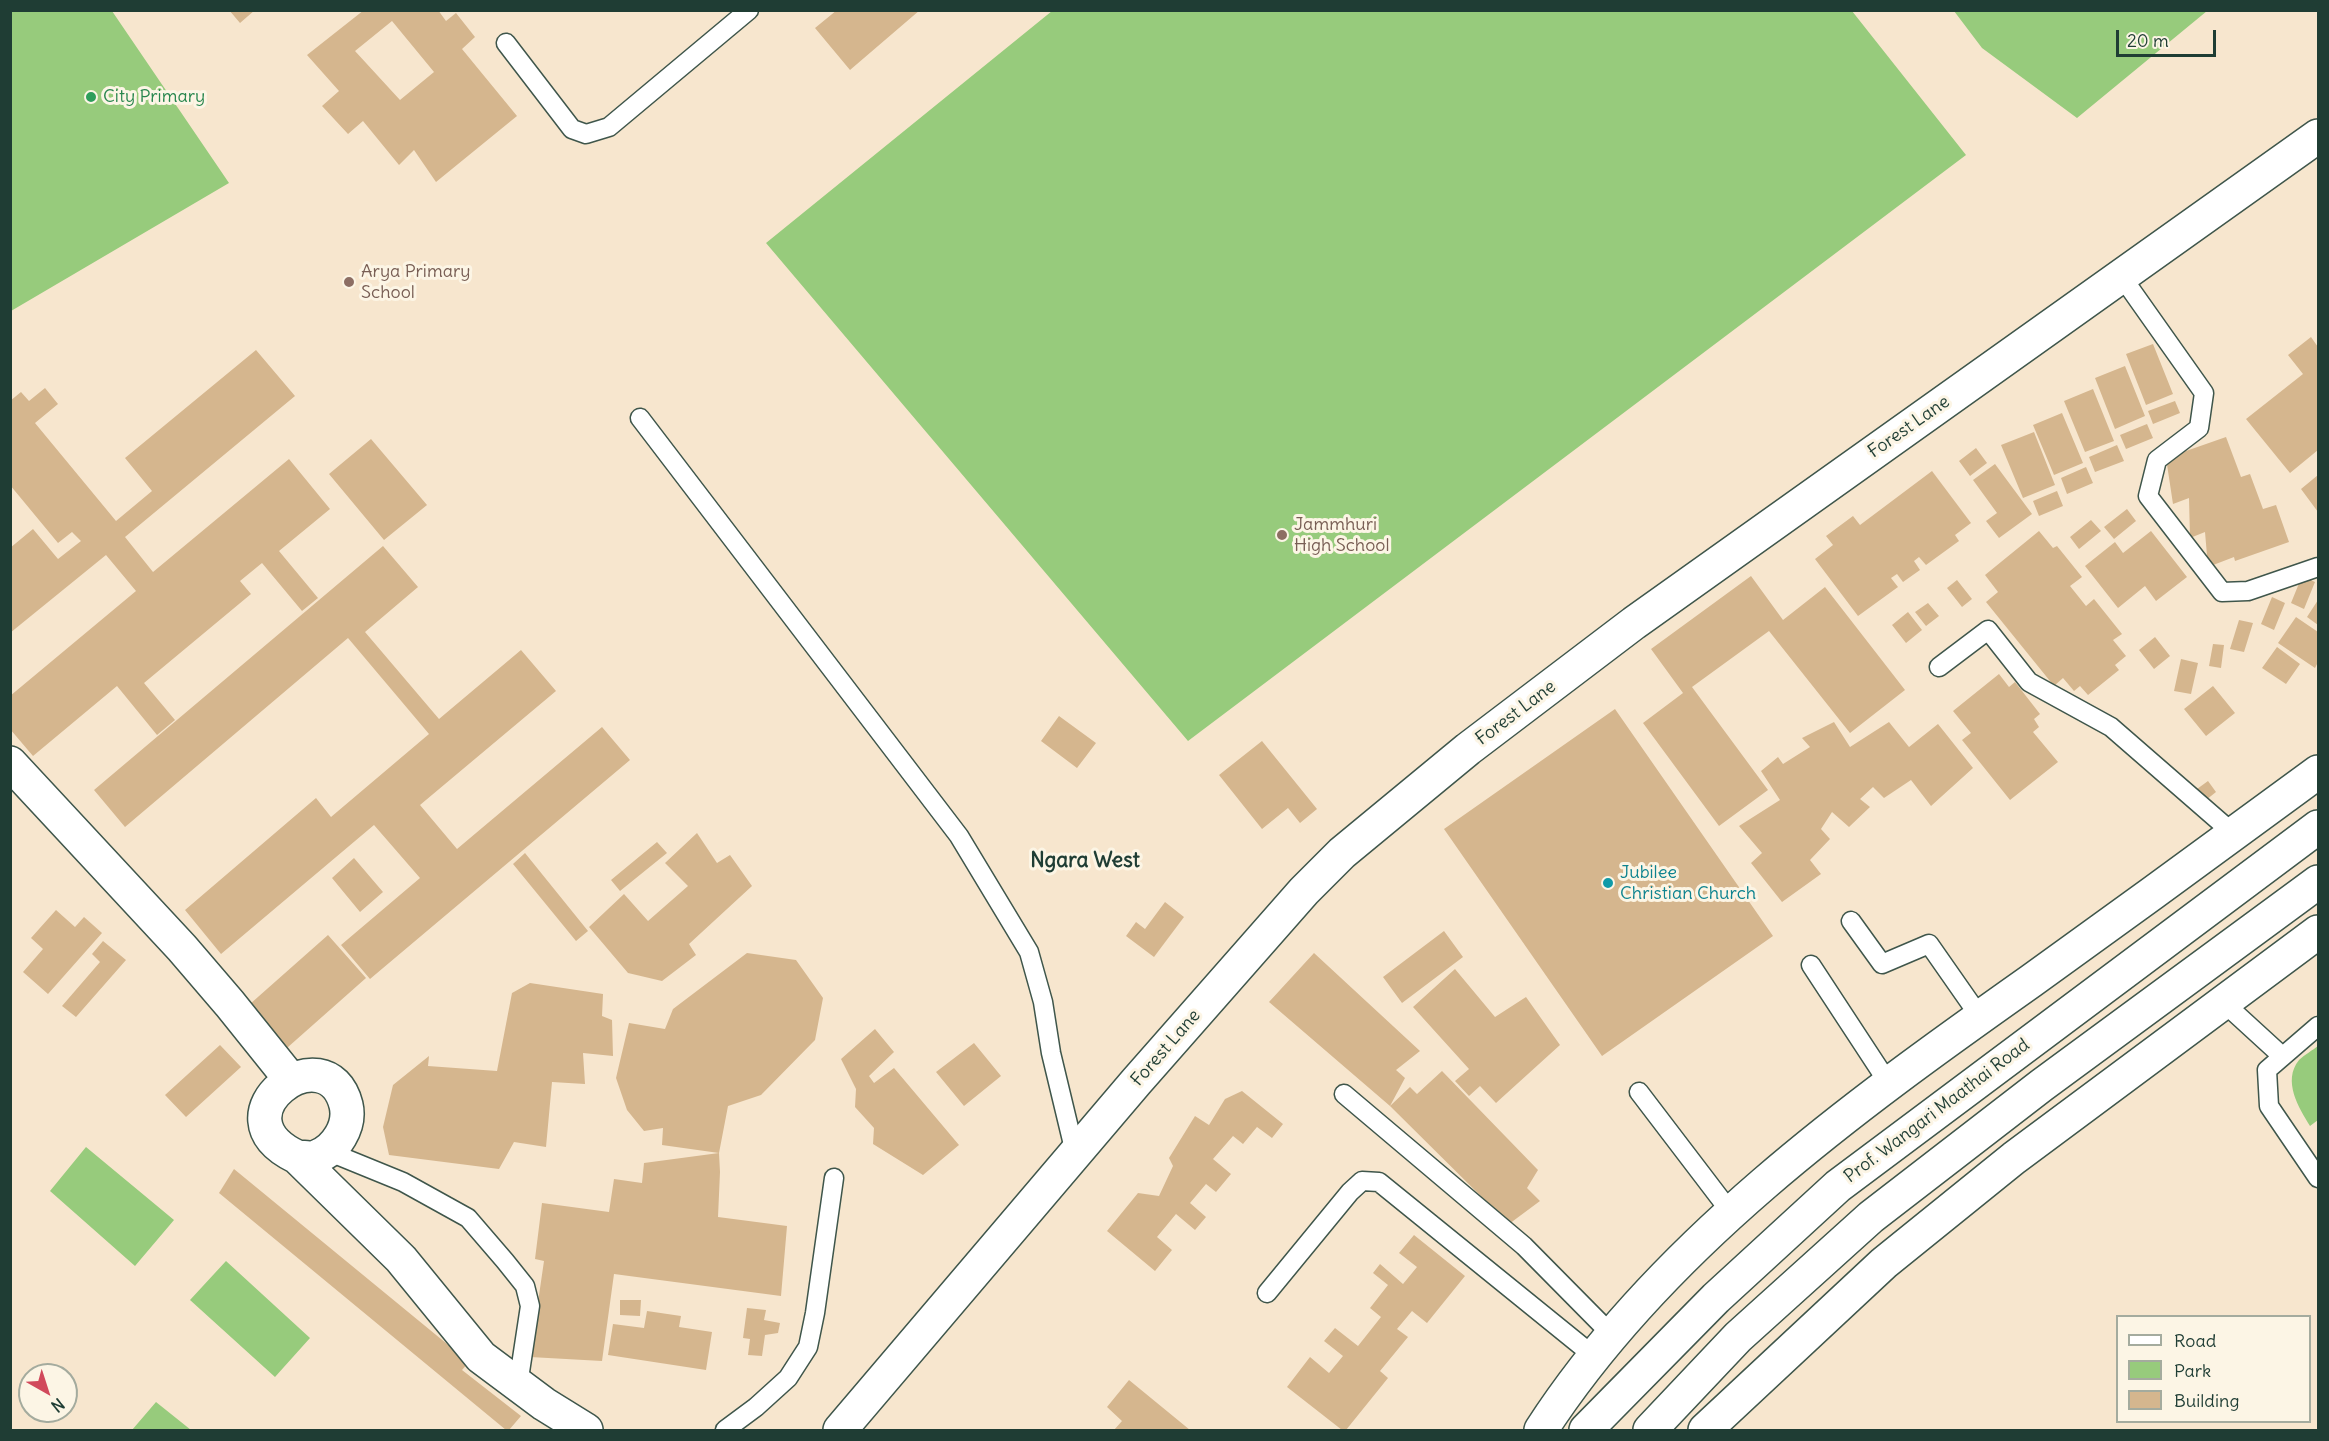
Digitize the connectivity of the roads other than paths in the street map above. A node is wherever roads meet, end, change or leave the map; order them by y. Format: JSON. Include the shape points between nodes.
{"nodes":[{"id":1,"x":749,"y":10,"type":"edge"},
{"id":2,"x":506,"y":43,"type":"dead end"},
{"id":3,"x":2319,"y":136,"type":"edge"},
{"id":4,"x":2122,"y":277,"type":"junction"},
{"id":5,"x":640,"y":418,"type":"dead end"},
{"id":6,"x":2319,"y":567,"type":"edge"},
{"id":7,"x":1940,"y":667,"type":"dead end"},
{"id":8,"x":10,"y":763,"type":"edge"},
{"id":9,"x":2319,"y":772,"type":"edge"},
{"id":10,"x":2319,"y":827,"type":"edge"},
{"id":11,"x":2234,"y":834,"type":"junction"},
{"id":12,"x":2319,"y":882,"type":"edge"},
{"id":13,"x":1851,"y":921,"type":"dead end"},
{"id":14,"x":2319,"y":932,"type":"edge"},
{"id":15,"x":1811,"y":964,"type":"dead end"},
{"id":16,"x":2223,"y":1002,"type":"junction"},
{"id":17,"x":1980,"y":1017,"type":"junction"},
{"id":18,"x":2319,"y":1026,"type":"edge"},
{"id":19,"x":2282,"y":1056,"type":"junction"},
{"id":20,"x":291,"y":1080,"type":"junction"},
{"id":21,"x":1889,"y":1084,"type":"junction"},
{"id":22,"x":1639,"y":1092,"type":"dead end"},
{"id":23,"x":1344,"y":1094,"type":"dead end"},
{"id":24,"x":1075,"y":1153,"type":"junction"},
{"id":25,"x":312,"y":1154,"type":"junction"},
{"id":26,"x":834,"y":1178,"type":"dead end"},
{"id":27,"x":2319,"y":1178,"type":"edge"},
{"id":28,"x":1732,"y":1214,"type":"junction"},
{"id":29,"x":1267,"y":1293,"type":"dead end"},
{"id":30,"x":1604,"y":1346,"type":"junction"},
{"id":31,"x":518,"y":1385,"type":"junction"},
{"id":32,"x":586,"y":1431,"type":"edge"},
{"id":33,"x":725,"y":1431,"type":"edge"},
{"id":34,"x":840,"y":1431,"type":"edge"},
{"id":35,"x":1540,"y":1431,"type":"edge"},
{"id":36,"x":1586,"y":1431,"type":"edge"},
{"id":37,"x":1650,"y":1431,"type":"edge"},
{"id":38,"x":1705,"y":1431,"type":"edge"}],
"edges":[{"from":1,"to":2,"type":"lane","via":[[609,127],[586,135],[572,129]]},
{"from":3,"to":4,"type":"main road","name":"Forest Lane"},
{"from":4,"to":6,"type":"lane","via":[[2204,393],[2199,428],[2157,460],[2148,496],[2222,592],[2248,591]]},
{"from":4,"to":24,"type":"main road","name":"Forest Lane","via":[[1634,623],[1468,749],[1342,853],[1304,891]]},
{"from":5,"to":24,"type":"lane","via":[[959,836],[1029,952]]},
{"from":7,"to":11,"type":"lane","via":[[1988,630],[2028,682],[2111,727]]},
{"from":8,"to":20,"type":"main road","via":[[182,948]]},
{"from":9,"to":11,"type":"main road"},
{"from":10,"to":36,"type":"main road","name":"Prof. Wangari Maathai Road","via":[[1838,1186],[1716,1298]]},
{"from":11,"to":17,"type":"main road"},
{"from":12,"to":37,"type":"main road","via":[[2042,1085],[1871,1217],[1738,1337]]},
{"from":13,"to":17,"type":"lane","via":[[1882,964],[1929,944]]},
{"from":14,"to":16,"type":"main road"},
{"from":15,"to":21,"type":"lane"},
{"from":16,"to":19,"type":"lane"},
{"from":16,"to":38,"type":"main road","via":[[2014,1158],[1884,1263]]},
{"from":17,"to":21,"type":"main road"},
{"from":18,"to":19,"type":"lane"},
{"from":19,"to":27,"type":"lane","via":[[2266,1070],[2269,1106]]},
{"from":20,"to":25,"type":"main road","via":[[267,1103],[267,1128],[287,1152]]},
{"from":20,"to":25,"type":"main road","via":[[321,1076],[335,1084],[344,1098],[346,1126],[338,1140]]},
{"from":21,"to":28,"type":"main road","via":[[1803,1151]]},
{"from":22,"to":28,"type":"lane"},
{"from":23,"to":30,"type":"lane","via":[[1524,1246]]},
{"from":24,"to":34,"type":"main road","name":"Forest Lane"},
{"from":25,"to":31,"type":"main road","via":[[482,1357]]},
{"from":25,"to":31,"type":"lane","via":[[404,1182],[468,1218],[525,1286],[530,1306]]},
{"from":26,"to":33,"type":"lane","via":[[808,1347],[788,1378]]},
{"from":28,"to":30,"type":"main road","via":[[1681,1261]]},
{"from":29,"to":30,"type":"lane","via":[[1350,1192],[1362,1181],[1379,1182]]},
{"from":30,"to":35,"type":"main road"},
{"from":31,"to":32,"type":"main road"}]}
